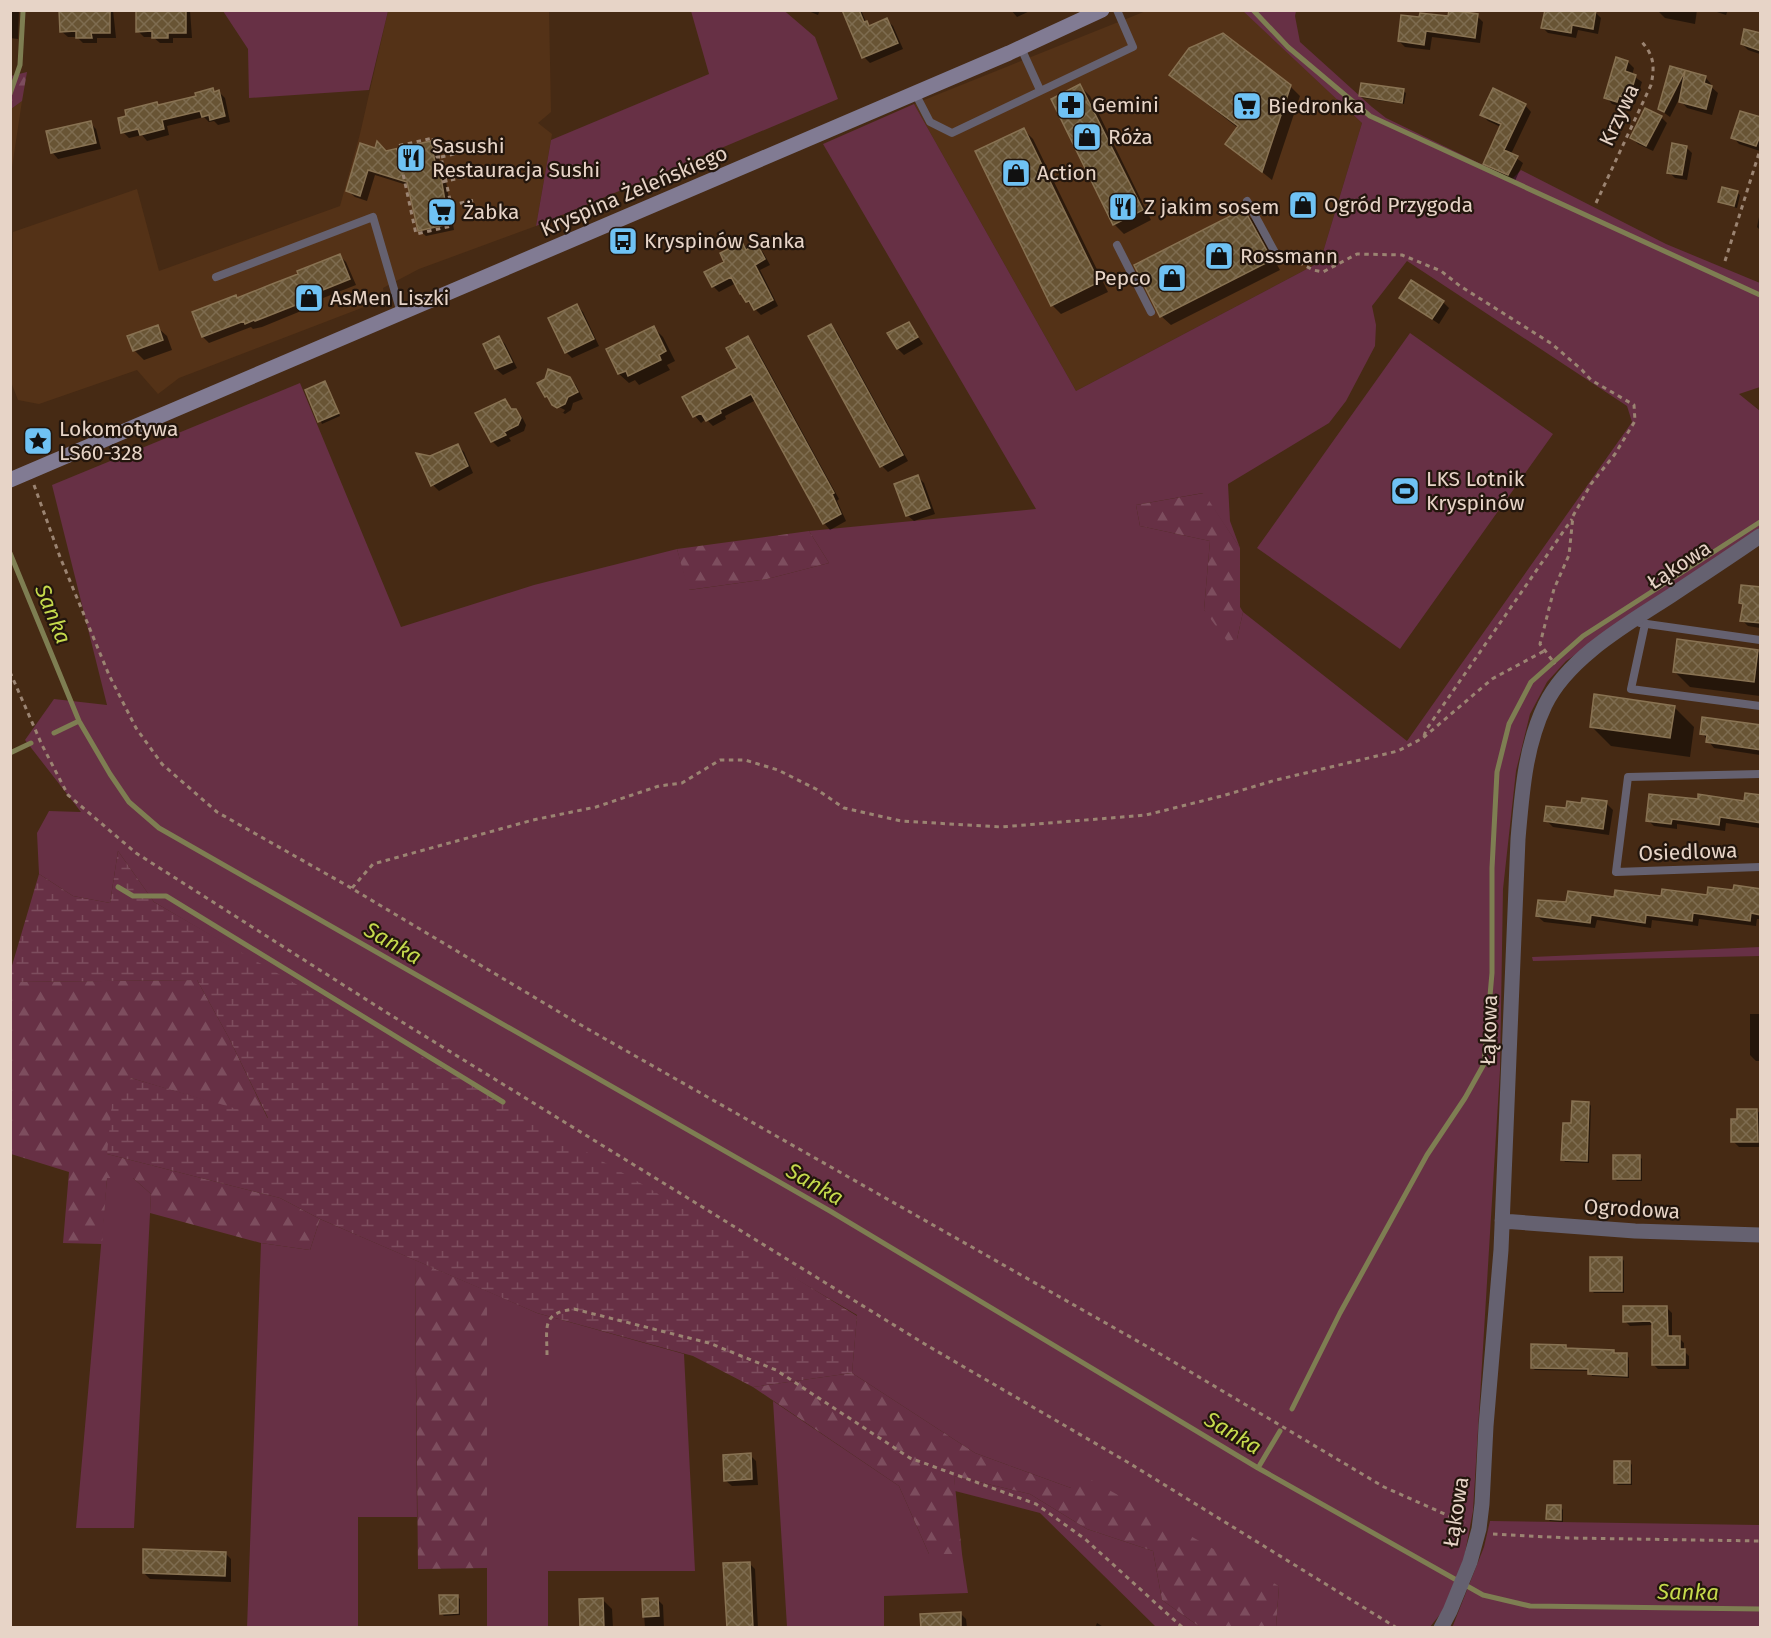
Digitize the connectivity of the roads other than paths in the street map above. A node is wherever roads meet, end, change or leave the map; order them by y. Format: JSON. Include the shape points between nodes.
{"nodes":[{"id":1,"x":1102,"y":10,"type":"edge"},
{"id":2,"x":1117,"y":10,"type":"edge"},
{"id":3,"x":1021,"y":48,"type":"junction"},
{"id":4,"x":1040,"y":90,"type":"junction"},
{"id":5,"x":915,"y":93,"type":"junction"},
{"id":6,"x":1247,"y":201,"type":"dead end"},
{"id":7,"x":1117,"y":245,"type":"dead end"},
{"id":8,"x":1278,"y":258,"type":"road end"},
{"id":9,"x":216,"y":277,"type":"dead end"},
{"id":10,"x":1150,"y":312,"type":"dead end"},
{"id":11,"x":401,"y":313,"type":"junction"},
{"id":12,"x":18,"y":477,"type":"edge"},
{"id":13,"x":1761,"y":536,"type":"edge"},
{"id":14,"x":1638,"y":623,"type":"junction"},
{"id":15,"x":1761,"y":640,"type":"edge"},
{"id":16,"x":1761,"y":706,"type":"edge"},
{"id":17,"x":1761,"y":774,"type":"edge"},
{"id":18,"x":1761,"y":867,"type":"edge"},
{"id":19,"x":1502,"y":1221,"type":"junction"},
{"id":20,"x":1761,"y":1235,"type":"edge"},
{"id":21,"x":1441,"y":1628,"type":"edge"}],
"edges":[{"from":1,"to":3,"type":"main road","name":"Kryspina Żeleńskiego"},
{"from":2,"to":4,"type":"lane","via":[[1133,47]]},
{"from":3,"to":4,"type":"lane"},
{"from":3,"to":5,"type":"main road","name":"Kryspina Żeleńskiego"},
{"from":4,"to":5,"type":"lane","via":[[952,133],[930,122]]},
{"from":5,"to":11,"type":"main road","name":"Kryspina Żeleńskiego"},
{"from":6,"to":8,"type":"lane"},
{"from":7,"to":10,"type":"lane"},
{"from":9,"to":11,"type":"lane","via":[[373,217]]},
{"from":11,"to":12,"type":"main road","name":"Kryspina Żeleńskiego"},
{"from":13,"to":14,"type":"street","name":"Łąkowa"},
{"from":14,"to":15,"type":"lane"},
{"from":14,"to":16,"type":"lane","via":[[1631,689]]},
{"from":14,"to":19,"type":"street","name":"Łąkowa","via":[[1587,654],[1562,679],[1546,703],[1524,773],[1514,914]]},
{"from":17,"to":18,"type":"lane","name":"Osiedlowa","via":[[1628,777],[1616,872]]},
{"from":19,"to":20,"type":"street","name":"Ogrodowa","via":[[1635,1232]]},
{"from":19,"to":21,"type":"street","name":"Łąkowa","via":[[1479,1530],[1470,1562]]}]}
